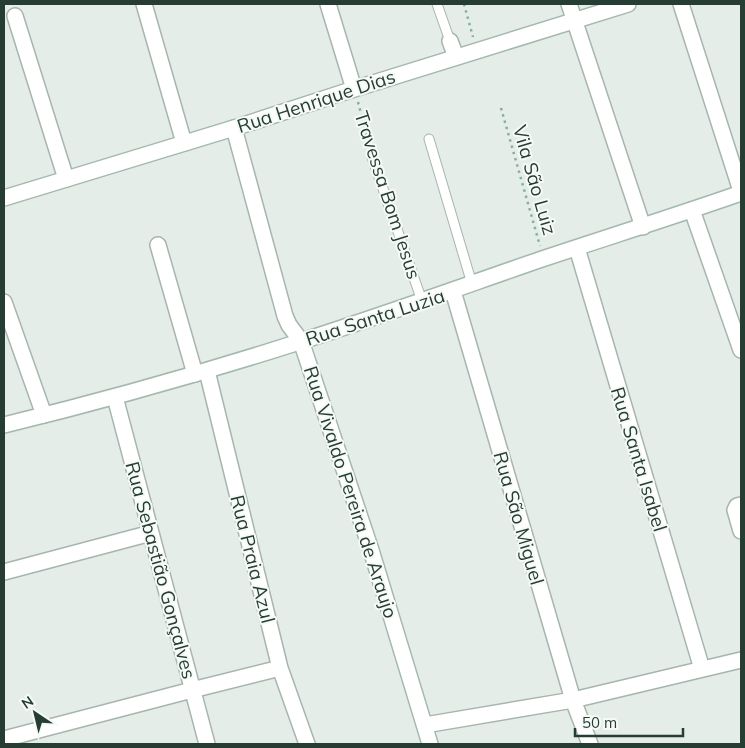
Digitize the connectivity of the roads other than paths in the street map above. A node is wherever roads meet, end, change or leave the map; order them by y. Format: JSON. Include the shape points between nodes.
{"nodes":[{"id":1,"x":144,"y":4,"type":"edge"},
{"id":2,"x":328,"y":4,"type":"edge"},
{"id":3,"x":437,"y":4,"type":"edge"},
{"id":4,"x":569,"y":4,"type":"edge"},
{"id":5,"x":628,"y":4,"type":"edge"},
{"id":6,"x":681,"y":4,"type":"edge"},
{"id":7,"x":15,"y":16,"type":"dead end"},
{"id":8,"x":574,"y":20,"type":"junction"},
{"id":9,"x":450,"y":41,"type":"joint"},
{"id":10,"x":456,"y":57,"type":"junction"},
{"id":11,"x":354,"y":89,"type":"junction"},
{"id":12,"x":234,"y":128,"type":"junction"},
{"id":13,"x":429,"y":139,"type":"dead end"},
{"id":14,"x":184,"y":143,"type":"junction"},
{"id":15,"x":372,"y":157,"type":"road end"},
{"id":16,"x":66,"y":179,"type":"junction"},
{"id":17,"x":741,"y":192,"type":"edge"},
{"id":18,"x":4,"y":198,"type":"edge"},
{"id":19,"x":692,"y":210,"type":"junction"},
{"id":20,"x":643,"y":227,"type":"junction"},
{"id":21,"x":158,"y":245,"type":"dead end"},
{"id":22,"x":577,"y":248,"type":"junction"},
{"id":23,"x":472,"y":284,"type":"junction"},
{"id":24,"x":453,"y":291,"type":"junction"},
{"id":25,"x":422,"y":301,"type":"junction"},
{"id":26,"x":4,"y":302,"type":"edge"},
{"id":27,"x":301,"y":341,"type":"junction"},
{"id":28,"x":741,"y":350,"type":"edge"},
{"id":29,"x":201,"y":372,"type":"junction"},
{"id":30,"x":115,"y":397,"type":"junction"},
{"id":31,"x":44,"y":415,"type":"junction"},
{"id":32,"x":4,"y":425,"type":"edge"},
{"id":33,"x":738,"y":506,"type":"edge"},
{"id":34,"x":741,"y":531,"type":"edge"},
{"id":35,"x":151,"y":533,"type":"junction"},
{"id":36,"x":4,"y":572,"type":"edge"},
{"id":37,"x":741,"y":660,"type":"edge"},
{"id":38,"x":280,"y":668,"type":"junction"},
{"id":39,"x":702,"y":669,"type":"junction"},
{"id":40,"x":192,"y":690,"type":"junction"},
{"id":41,"x":572,"y":700,"type":"junction"},
{"id":42,"x":425,"y":725,"type":"junction"},
{"id":43,"x":4,"y":739,"type":"edge"},
{"id":44,"x":207,"y":744,"type":"edge"},
{"id":45,"x":308,"y":744,"type":"edge"},
{"id":46,"x":430,"y":744,"type":"edge"},
{"id":47,"x":590,"y":744,"type":"edge"}],
"edges":[{"from":1,"to":14,"type":"street"},
{"from":2,"to":11,"type":"street"},
{"from":3,"to":9,"type":"lane"},
{"from":4,"to":8,"type":"street"},
{"from":5,"to":8,"type":"street","name":"Rua Henrique Dias"},
{"from":6,"to":17,"type":"street"},
{"from":7,"to":16,"type":"street"},
{"from":8,"to":10,"type":"street","name":"Rua Henrique Dias"},
{"from":8,"to":20,"type":"street"},
{"from":9,"to":10,"type":"street"},
{"from":10,"to":11,"type":"street","name":"Rua Henrique Dias"},
{"from":11,"to":12,"type":"street","name":"Rua Henrique Dias"},
{"from":12,"to":14,"type":"street","name":"Rua Henrique Dias"},
{"from":12,"to":27,"type":"street","name":"Rua Vivaldo Pereira de Araujo","via":[[285,316]]},
{"from":13,"to":23,"type":"lane"},
{"from":14,"to":16,"type":"street","name":"Rua Henrique Dias"},
{"from":15,"to":25,"type":"lane","name":"Travessa Bom Jesus"},
{"from":16,"to":18,"type":"street","name":"Rua Henrique Dias"},
{"from":17,"to":19,"type":"street","name":"Rua Santa Luzia"},
{"from":19,"to":20,"type":"street","name":"Rua Santa Luzia"},
{"from":19,"to":28,"type":"street"},
{"from":20,"to":22,"type":"street","name":"Rua Santa Luzia"},
{"from":21,"to":29,"type":"street","name":"Rua Praia Azul"},
{"from":22,"to":23,"type":"street","name":"Rua Santa Luzia"},
{"from":22,"to":39,"type":"street","name":"Rua Santa Isabel"},
{"from":23,"to":24,"type":"street","name":"Rua Santa Luzia"},
{"from":24,"to":25,"type":"street","name":"Rua Santa Luzia"},
{"from":24,"to":41,"type":"street","name":"Rua São Miguel"},
{"from":25,"to":27,"type":"street","name":"Rua Santa Luzia"},
{"from":26,"to":31,"type":"street"},
{"from":27,"to":29,"type":"street","name":"Rua Santa Luzia"},
{"from":27,"to":42,"type":"street","name":"Rua Vivaldo Pereira de Araujo"},
{"from":29,"to":30,"type":"street","name":"Rua Santa Luzia"},
{"from":29,"to":38,"type":"street","name":"Rua Praia Azul"},
{"from":30,"to":31,"type":"street","name":"Rua Santa Luzia"},
{"from":30,"to":35,"type":"street","name":"Rua Sebastião Gonçalves"},
{"from":31,"to":32,"type":"street","name":"Rua Santa Luzia"},
{"from":33,"to":34,"type":"street","via":[[736,512]]},
{"from":35,"to":36,"type":"street"},
{"from":35,"to":40,"type":"street","name":"Rua Sebastião Gonçalves"},
{"from":37,"to":39,"type":"street"},
{"from":38,"to":40,"type":"street"},
{"from":38,"to":45,"type":"street","name":"Rua Praia Azul"},
{"from":39,"to":41,"type":"street"},
{"from":40,"to":43,"type":"street"},
{"from":40,"to":44,"type":"street","name":"Rua Sebastião Gonçalves"},
{"from":41,"to":42,"type":"street"},
{"from":41,"to":47,"type":"street","name":"Rua São Miguel"},
{"from":42,"to":46,"type":"street","name":"Rua Vivaldo Pereira de Araujo"}]}
